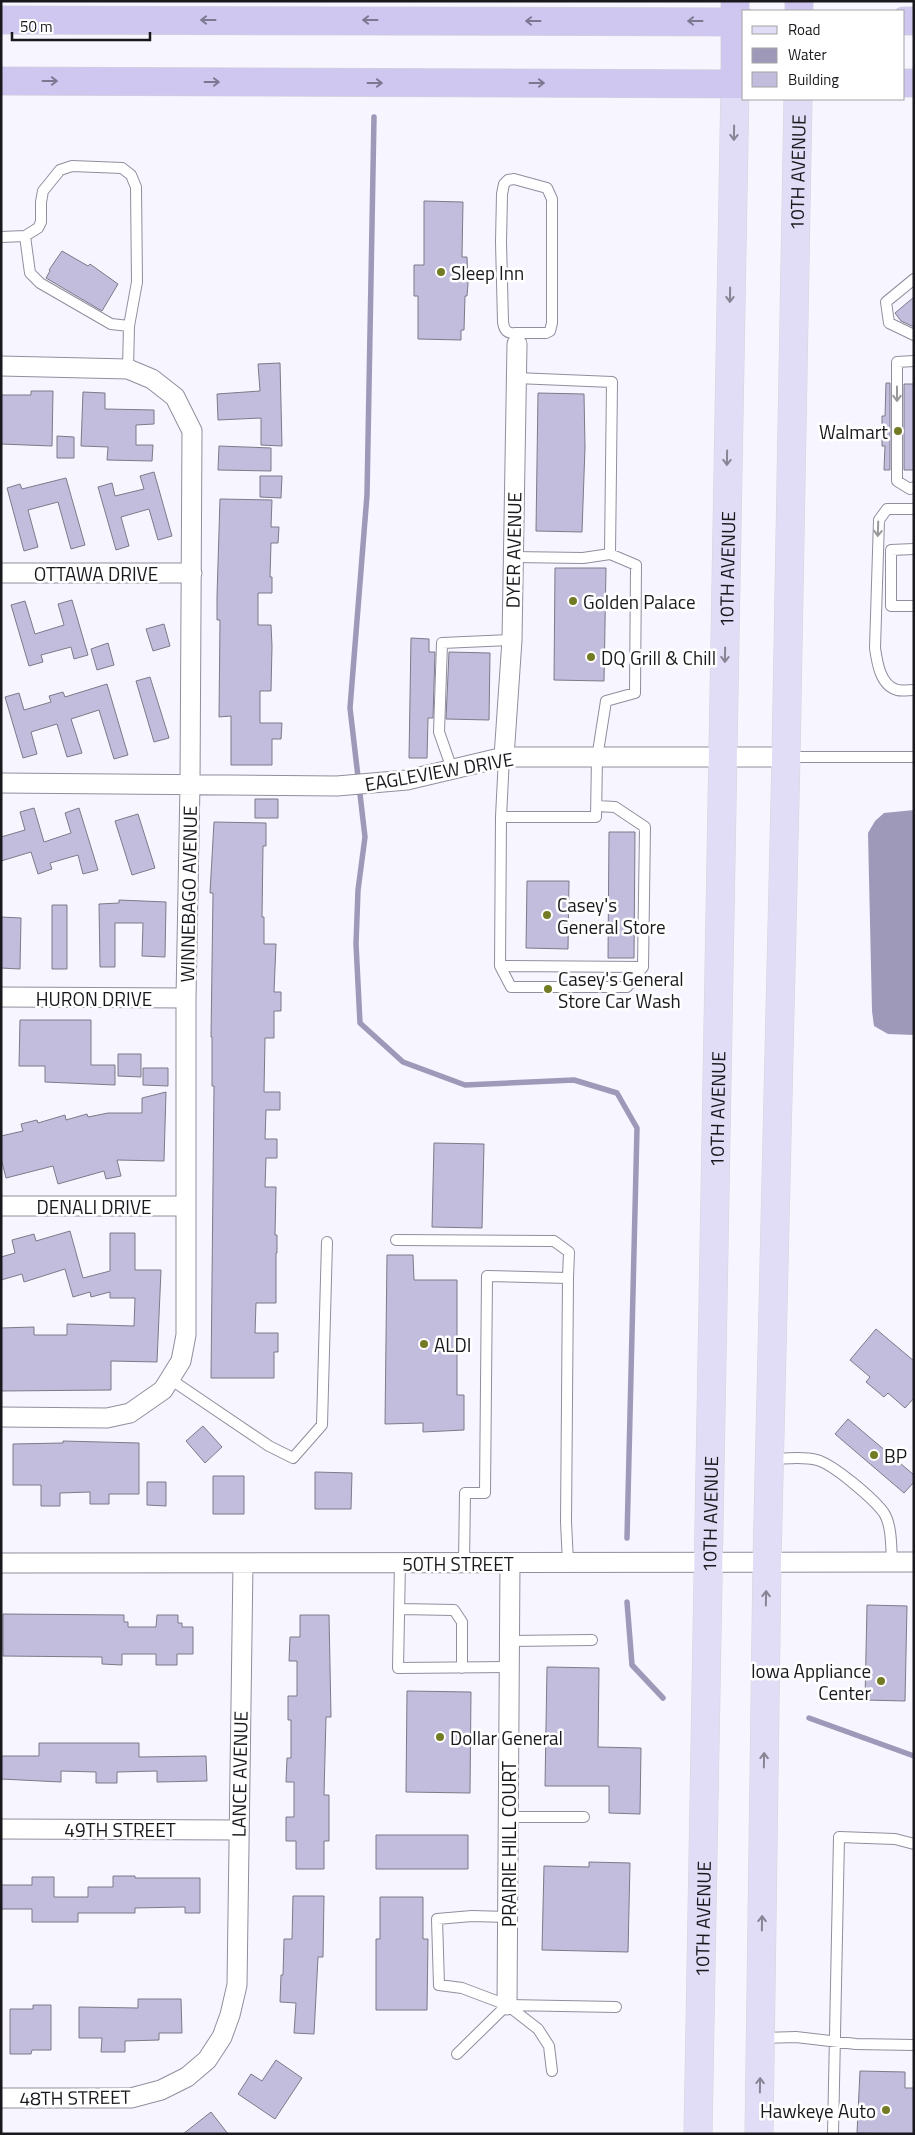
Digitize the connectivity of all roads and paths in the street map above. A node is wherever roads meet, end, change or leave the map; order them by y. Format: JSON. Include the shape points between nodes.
{"nodes":[{"id":1,"x":738,"y":15,"type":"edge"},
{"id":2,"x":1,"y":20,"type":"edge"},
{"id":3,"x":1,"y":81,"type":"edge"},
{"id":4,"x":739,"y":84,"type":"edge"},
{"id":5,"x":798,"y":100,"type":"edge"},
{"id":6,"x":25,"y":236,"type":"junction"},
{"id":7,"x":1,"y":237,"type":"edge"},
{"id":8,"x":914,"y":279,"type":"edge"},
{"id":9,"x":129,"y":326,"type":"junction"},
{"id":10,"x":914,"y":335,"type":"edge"},
{"id":11,"x":516,"y":339,"type":"junction"},
{"id":12,"x":914,"y":361,"type":"edge"},
{"id":13,"x":1,"y":366,"type":"edge"},
{"id":14,"x":128,"y":369,"type":"junction"},
{"id":15,"x":516,"y":378,"type":"junction"},
{"id":16,"x":914,"y":487,"type":"edge"},
{"id":17,"x":914,"y":509,"type":"edge"},
{"id":18,"x":914,"y":549,"type":"edge"},
{"id":19,"x":610,"y":554,"type":"junction"},
{"id":20,"x":513,"y":557,"type":"junction"},
{"id":21,"x":1,"y":573,"type":"edge"},
{"id":22,"x":192,"y":574,"type":"junction"},
{"id":23,"x":914,"y":606,"type":"edge"},
{"id":24,"x":512,"y":640,"type":"junction"},
{"id":25,"x":914,"y":690,"type":"edge"},
{"id":26,"x":504,"y":757,"type":"junction"},
{"id":27,"x":914,"y":757,"type":"edge"},
{"id":28,"x":597,"y":758,"type":"junction"},
{"id":29,"x":723,"y":758,"type":"junction"},
{"id":30,"x":786,"y":758,"type":"junction"},
{"id":31,"x":452,"y":769,"type":"junction"},
{"id":32,"x":1,"y":783,"type":"edge"},
{"id":33,"x":190,"y":784,"type":"junction"},
{"id":34,"x":597,"y":806,"type":"junction"},
{"id":35,"x":501,"y":817,"type":"junction"},
{"id":36,"x":500,"y":966,"type":"junction"},
{"id":37,"x":643,"y":966,"type":"junction"},
{"id":38,"x":1,"y":997,"type":"edge"},
{"id":39,"x":186,"y":998,"type":"junction"},
{"id":40,"x":1,"y":1206,"type":"edge"},
{"id":41,"x":186,"y":1206,"type":"junction"},
{"id":42,"x":396,"y":1240,"type":"dead end"},
{"id":43,"x":328,"y":1242,"type":"dead end"},
{"id":44,"x":568,"y":1278,"type":"junction"},
{"id":45,"x":167,"y":1384,"type":"junction"},
{"id":46,"x":1,"y":1418,"type":"edge"},
{"id":47,"x":769,"y":1459,"type":"junction"},
{"id":48,"x":464,"y":1562,"type":"junction"},
{"id":49,"x":568,"y":1562,"type":"junction"},
{"id":50,"x":767,"y":1562,"type":"junction"},
{"id":51,"x":892,"y":1562,"type":"junction"},
{"id":52,"x":914,"y":1562,"type":"edge"},
{"id":53,"x":1,"y":1563,"type":"edge"},
{"id":54,"x":400,"y":1563,"type":"junction"},
{"id":55,"x":510,"y":1563,"type":"junction"},
{"id":56,"x":709,"y":1563,"type":"junction"},
{"id":57,"x":243,"y":1564,"type":"junction"},
{"id":58,"x":400,"y":1609,"type":"junction"},
{"id":59,"x":592,"y":1640,"type":"dead end"},
{"id":60,"x":509,"y":1641,"type":"junction"},
{"id":61,"x":509,"y":1667,"type":"junction"},
{"id":62,"x":462,"y":1668,"type":"junction"},
{"id":63,"x":508,"y":1817,"type":"junction"},
{"id":64,"x":584,"y":1817,"type":"dead end"},
{"id":65,"x":1,"y":1829,"type":"edge"},
{"id":66,"x":238,"y":1830,"type":"junction"},
{"id":67,"x":914,"y":1844,"type":"edge"},
{"id":68,"x":507,"y":1917,"type":"junction"},
{"id":69,"x":236,"y":1985,"type":"joint"},
{"id":70,"x":507,"y":2005,"type":"junction"},
{"id":71,"x":616,"y":2007,"type":"dead end"},
{"id":72,"x":760,"y":2038,"type":"junction"},
{"id":73,"x":835,"y":2042,"type":"junction"},
{"id":74,"x":914,"y":2045,"type":"edge"},
{"id":75,"x":457,"y":2054,"type":"dead end"},
{"id":76,"x":552,"y":2071,"type":"dead end"},
{"id":77,"x":1,"y":2098,"type":"edge"},
{"id":78,"x":698,"y":2134,"type":"edge"},
{"id":79,"x":759,"y":2134,"type":"edge"},
{"id":80,"x":833,"y":2134,"type":"edge"}],
"edges":[{"from":1,"to":2,"type":"highway","one_way":true},
{"from":1,"to":4,"type":"highway"},
{"from":3,"to":4,"type":"highway","one_way":true},
{"from":4,"to":29,"type":"main road","name":"10TH AVENUE","one_way":true},
{"from":5,"to":30,"type":"main road","name":"10TH AVENUE"},
{"from":6,"to":7,"type":"lane"},
{"from":6,"to":9,"type":"lane","via":[[30,273],[40,283],[111,324]]},
{"from":6,"to":9,"type":"lane","via":[[34,232],[41,222],[43,192],[60,170],[72,166],[122,168],[131,175],[136,187],[137,282]]},
{"from":8,"to":10,"type":"lane","via":[[886,302],[889,323]]},
{"from":9,"to":14,"type":"lane"},
{"from":11,"to":11,"type":"lane","via":[[550,331],[552,199],[547,188],[514,179],[504,184],[502,194],[501,252],[504,329]]},
{"from":11,"to":15,"type":"street","name":"DYER AVENUE"},
{"from":12,"to":16,"type":"lane","one_way":true,"via":[[897,362],[897,481],[910,489]]},
{"from":13,"to":14,"type":"street"},
{"from":14,"to":22,"type":"street","name":"WINNEBAGO AVENUE","via":[[152,379],[174,397],[192,431]]},
{"from":15,"to":19,"type":"lane","via":[[612,382]]},
{"from":15,"to":20,"type":"street","name":"DYER AVENUE"},
{"from":17,"to":25,"type":"lane","one_way":true,"via":[[887,509],[879,520],[875,648],[882,677],[895,690]]},
{"from":18,"to":23,"type":"lane","via":[[891,550],[891,606]]},
{"from":19,"to":20,"type":"lane","via":[[583,558]]},
{"from":19,"to":28,"type":"lane","via":[[636,565],[635,693],[606,701]]},
{"from":20,"to":24,"type":"street","name":"DYER AVENUE"},
{"from":21,"to":22,"type":"street","name":"OTTAWA DRIVE"},
{"from":22,"to":33,"type":"street","name":"WINNEBAGO AVENUE"},
{"from":24,"to":26,"type":"street","name":"DYER AVENUE"},
{"from":24,"to":31,"type":"lane","via":[[442,643],[440,732]]},
{"from":26,"to":28,"type":"street","name":"EAGLEVIEW DRIVE"},
{"from":26,"to":31,"type":"street","name":"EAGLEVIEW DRIVE"},
{"from":26,"to":35,"type":"lane"},
{"from":27,"to":30,"type":"lane"},
{"from":28,"to":29,"type":"street","name":"EAGLEVIEW DRIVE"},
{"from":28,"to":34,"type":"lane"},
{"from":29,"to":30,"type":"street","name":"EAGLEVIEW DRIVE"},
{"from":29,"to":56,"type":"main road","name":"10TH AVENUE"},
{"from":30,"to":47,"type":"main road","name":"10TH AVENUE"},
{"from":31,"to":33,"type":"street","name":"EAGLEVIEW DRIVE","via":[[370,785]]},
{"from":32,"to":33,"type":"street","name":"EAGLEVIEW DRIVE"},
{"from":33,"to":39,"type":"street","name":"WINNEBAGO AVENUE"},
{"from":34,"to":35,"type":"lane","via":[[596,817]]},
{"from":34,"to":37,"type":"lane","via":[[615,807],[645,827]]},
{"from":35,"to":36,"type":"lane"},
{"from":36,"to":37,"type":"lane"},
{"from":36,"to":37,"type":"lane","via":[[512,987],[626,987]]},
{"from":38,"to":39,"type":"street","name":"HURON DRIVE"},
{"from":39,"to":41,"type":"street","name":"WINNEBAGO AVENUE"},
{"from":40,"to":41,"type":"street","name":"DENALI DRIVE"},
{"from":41,"to":45,"type":"street","name":"WINNEBAGO AVENUE","via":[[186,1335],[181,1361]]},
{"from":42,"to":44,"type":"lane","via":[[554,1241],[568,1252]]},
{"from":43,"to":45,"type":"lane","via":[[322,1425],[293,1458]]},
{"from":44,"to":48,"type":"lane","via":[[487,1276],[485,1493],[465,1494]]},
{"from":44,"to":49,"type":"lane"},
{"from":45,"to":46,"type":"street","via":[[130,1413],[107,1418]]},
{"from":47,"to":50,"type":"main road","name":"10TH AVENUE"},
{"from":47,"to":51,"type":"lane","via":[[816,1460],[851,1482],[884,1513],[891,1535]]},
{"from":48,"to":54,"type":"street","name":"50TH STREET"},
{"from":48,"to":55,"type":"street","name":"50TH STREET"},
{"from":49,"to":55,"type":"street","name":"50TH STREET"},
{"from":49,"to":56,"type":"street","name":"50TH STREET"},
{"from":50,"to":51,"type":"street","name":"50TH STREET"},
{"from":50,"to":56,"type":"street","name":"50TH STREET"},
{"from":72,"to":50,"type":"main road","name":"10TH AVENUE","one_way":true},
{"from":51,"to":52,"type":"street","name":"50TH STREET"},
{"from":53,"to":57,"type":"street","name":"50TH STREET"},
{"from":54,"to":57,"type":"street","name":"50TH STREET"},
{"from":54,"to":58,"type":"lane"},
{"from":55,"to":60,"type":"street","name":"PRAIRIE HILL COURT"},
{"from":56,"to":78,"type":"main road","name":"10TH AVENUE"},
{"from":57,"to":66,"type":"street","name":"LANCE AVENUE"},
{"from":58,"to":62,"type":"lane","via":[[454,1610],[462,1622]]},
{"from":58,"to":62,"type":"lane","via":[[398,1668]]},
{"from":59,"to":60,"type":"lane"},
{"from":60,"to":61,"type":"street","name":"PRAIRIE HILL COURT"},
{"from":61,"to":62,"type":"lane"},
{"from":61,"to":63,"type":"street","name":"PRAIRIE HILL COURT"},
{"from":63,"to":64,"type":"lane"},
{"from":63,"to":68,"type":"street","name":"PRAIRIE HILL COURT"},
{"from":65,"to":66,"type":"street","name":"49TH STREET"},
{"from":66,"to":69,"type":"street","name":"LANCE AVENUE"},
{"from":67,"to":73,"type":"lane","via":[[895,1839],[839,1837]]},
{"from":68,"to":70,"type":"street","name":"PRAIRIE HILL COURT"},
{"from":68,"to":70,"type":"lane","via":[[437,1919],[439,1985],[462,1988]]},
{"from":69,"to":77,"type":"street","name":"48TH STREET","via":[[222,2037],[207,2060],[187,2077],[160,2090],[131,2098]]},
{"from":70,"to":71,"type":"lane"},
{"from":70,"to":75,"type":"lane"},
{"from":70,"to":76,"type":"lane","via":[[538,2029],[549,2046]]},
{"from":72,"to":73,"type":"lane","via":[[796,2037]]},
{"from":79,"to":72,"type":"main road","name":"10TH AVENUE","one_way":true},
{"from":73,"to":74,"type":"lane"},
{"from":73,"to":80,"type":"lane"}]}
